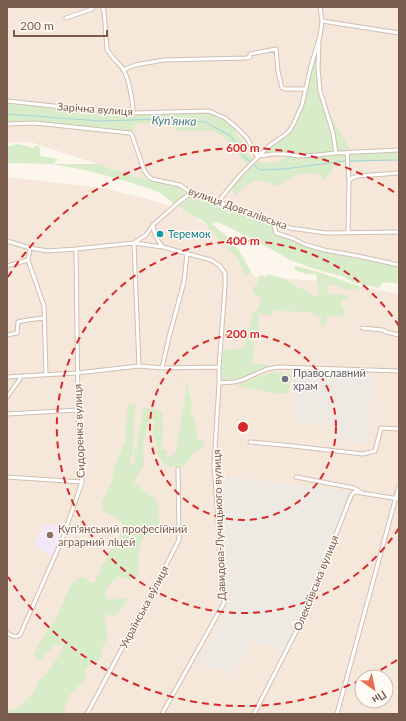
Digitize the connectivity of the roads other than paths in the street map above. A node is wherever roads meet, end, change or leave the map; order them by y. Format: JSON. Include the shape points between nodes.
{"nodes":[{"id":1,"x":93,"y":7,"type":"edge"},
{"id":2,"x":102,"y":7,"type":"edge"},
{"id":3,"x":320,"y":7,"type":"edge"},
{"id":4,"x":66,"y":18,"type":"dead end"},
{"id":5,"x":322,"y":21,"type":"junction"},
{"id":6,"x":399,"y":33,"type":"edge"},
{"id":7,"x":319,"y":37,"type":"junction"},
{"id":8,"x":123,"y":70,"type":"junction"},
{"id":9,"x":306,"y":89,"type":"junction"},
{"id":10,"x":7,"y":101,"type":"edge"},
{"id":11,"x":133,"y":113,"type":"junction"},
{"id":12,"x":7,"y":124,"type":"edge"},
{"id":13,"x":399,"y":150,"type":"edge"},
{"id":14,"x":347,"y":152,"type":"junction"},
{"id":15,"x":336,"y":153,"type":"junction"},
{"id":16,"x":259,"y":156,"type":"junction"},
{"id":17,"x":399,"y":173,"type":"edge"},
{"id":18,"x":349,"y":181,"type":"junction"},
{"id":19,"x":191,"y":193,"type":"junction"},
{"id":20,"x":218,"y":202,"type":"junction"},
{"id":21,"x":273,"y":222,"type":"junction"},
{"id":22,"x":153,"y":226,"type":"junction"},
{"id":23,"x":348,"y":232,"type":"junction"},
{"id":24,"x":399,"y":232,"type":"edge"},
{"id":25,"x":7,"y":241,"type":"edge"},
{"id":26,"x":134,"y":243,"type":"junction"},
{"id":27,"x":163,"y":247,"type":"junction"},
{"id":28,"x":30,"y":248,"type":"junction"},
{"id":29,"x":76,"y":249,"type":"junction"},
{"id":30,"x":187,"y":253,"type":"junction"},
{"id":31,"x":28,"y":260,"type":"junction"},
{"id":32,"x":399,"y":265,"type":"edge"},
{"id":33,"x":7,"y":266,"type":"edge"},
{"id":34,"x":44,"y":318,"type":"junction"},
{"id":35,"x":362,"y":328,"type":"dead end"},
{"id":36,"x":7,"y":335,"type":"edge"},
{"id":37,"x":399,"y":335,"type":"edge"},
{"id":38,"x":139,"y":366,"type":"junction"},
{"id":39,"x":218,"y":367,"type":"junction"},
{"id":40,"x":162,"y":368,"type":"junction"},
{"id":41,"x":399,"y":371,"type":"edge"},
{"id":42,"x":77,"y":373,"type":"junction"},
{"id":43,"x":46,"y":375,"type":"junction"},
{"id":44,"x":22,"y":376,"type":"junction"},
{"id":45,"x":7,"y":377,"type":"edge"},
{"id":46,"x":219,"y":383,"type":"junction"},
{"id":47,"x":7,"y":397,"type":"edge"},
{"id":48,"x":78,"y":410,"type":"junction"},
{"id":49,"x":7,"y":414,"type":"edge"},
{"id":50,"x":399,"y":429,"type":"edge"},
{"id":51,"x":250,"y":442,"type":"dead end"},
{"id":52,"x":178,"y":470,"type":"dead end"},
{"id":53,"x":7,"y":477,"type":"edge"},
{"id":54,"x":296,"y":477,"type":"dead end"},
{"id":55,"x":82,"y":482,"type":"junction"},
{"id":56,"x":399,"y":486,"type":"edge"},
{"id":57,"x":364,"y":494,"type":"junction"},
{"id":58,"x":397,"y":499,"type":"edge"},
{"id":59,"x":7,"y":633,"type":"edge"},
{"id":60,"x":87,"y":714,"type":"edge"},
{"id":61,"x":162,"y":714,"type":"edge"},
{"id":62,"x":254,"y":714,"type":"edge"},
{"id":63,"x":338,"y":714,"type":"edge"}],
"edges":[{"from":1,"to":4,"type":"street"},
{"from":2,"to":8,"type":"street","via":[[107,49]]},
{"from":3,"to":5,"type":"street"},
{"from":5,"to":6,"type":"street"},
{"from":5,"to":7,"type":"street"},
{"from":7,"to":9,"type":"street"},
{"from":7,"to":15,"type":"street","via":[[320,91],[333,133]]},
{"from":8,"to":9,"type":"street","via":[[135,65],[164,60],[248,58],[250,54],[276,49],[282,88]]},
{"from":8,"to":11,"type":"street","via":[[127,78]]},
{"from":9,"to":16,"type":"street","via":[[299,113],[290,130]]},
{"from":10,"to":11,"type":"street","name":"Зарічна вулиця"},
{"from":11,"to":16,"type":"street","name":"Зарічна вулиця","via":[[217,113],[244,134]]},
{"from":12,"to":19,"type":"street","name":"вулиця Довгалівська","via":[[35,123],[130,133],[148,176],[180,185]]},
{"from":13,"to":14,"type":"street"},
{"from":14,"to":15,"type":"street"},
{"from":14,"to":18,"type":"street"},
{"from":15,"to":16,"type":"street"},
{"from":16,"to":20,"type":"street"},
{"from":17,"to":18,"type":"street","via":[[358,176]]},
{"from":18,"to":23,"type":"street"},
{"from":19,"to":20,"type":"street","name":"вулиця Довгалівська"},
{"from":19,"to":22,"type":"street"},
{"from":20,"to":21,"type":"street","name":"вулиця Довгалівська"},
{"from":21,"to":23,"type":"street","name":"вулиця Довгалівська","via":[[290,228],[326,233]]},
{"from":21,"to":32,"type":"street","via":[[276,233],[304,244]]},
{"from":22,"to":26,"type":"street","via":[[146,235]]},
{"from":22,"to":27,"type":"street","via":[[156,239]]},
{"from":23,"to":24,"type":"street","name":"вулиця Довгалівська"},
{"from":25,"to":28,"type":"street"},
{"from":26,"to":27,"type":"street"},
{"from":26,"to":29,"type":"street"},
{"from":26,"to":38,"type":"street"},
{"from":27,"to":30,"type":"street"},
{"from":28,"to":29,"type":"street","via":[[48,251]]},
{"from":28,"to":31,"type":"street"},
{"from":29,"to":42,"type":"street","name":"Сидоренка вулиця"},
{"from":30,"to":39,"type":"street","name":"Давидова-Лучицького вулиця","via":[[210,260],[219,265],[224,273]]},
{"from":30,"to":40,"type":"street","via":[[184,282]]},
{"from":31,"to":33,"type":"street"},
{"from":31,"to":34,"type":"street","via":[[44,306]]},
{"from":34,"to":36,"type":"street","via":[[18,322],[17,333]]},
{"from":34,"to":43,"type":"street"},
{"from":35,"to":37,"type":"street"},
{"from":38,"to":40,"type":"street"},
{"from":38,"to":42,"type":"street"},
{"from":39,"to":40,"type":"street"},
{"from":39,"to":46,"type":"street","name":"Давидова-Лучицького вулиця"},
{"from":41,"to":46,"type":"street","via":[[279,367],[267,369],[242,380]]},
{"from":42,"to":43,"type":"street"},
{"from":42,"to":48,"type":"street","name":"Сидоренка вулиця"},
{"from":43,"to":44,"type":"street"},
{"from":44,"to":45,"type":"street"},
{"from":44,"to":47,"type":"street"},
{"from":46,"to":61,"type":"street","name":"Давидова-Лучицького вулиця","via":[[214,465],[224,603]]},
{"from":48,"to":49,"type":"street"},
{"from":48,"to":55,"type":"street","name":"Сидоренка вулиця"},
{"from":50,"to":51,"type":"street","via":[[381,428],[375,451],[363,454]]},
{"from":52,"to":60,"type":"street","name":"Українська вулиця","via":[[179,540]]},
{"from":53,"to":55,"type":"street"},
{"from":54,"to":57,"type":"street","via":[[354,488]]},
{"from":55,"to":59,"type":"street","name":"Сидоренка вулиця","via":[[62,540],[20,635],[14,637]]},
{"from":56,"to":58,"type":"street"},
{"from":57,"to":58,"type":"street"},
{"from":57,"to":62,"type":"street","name":"Олексіївська вулиця","via":[[355,492],[351,496],[302,620]]},
{"from":58,"to":63,"type":"street"}]}
